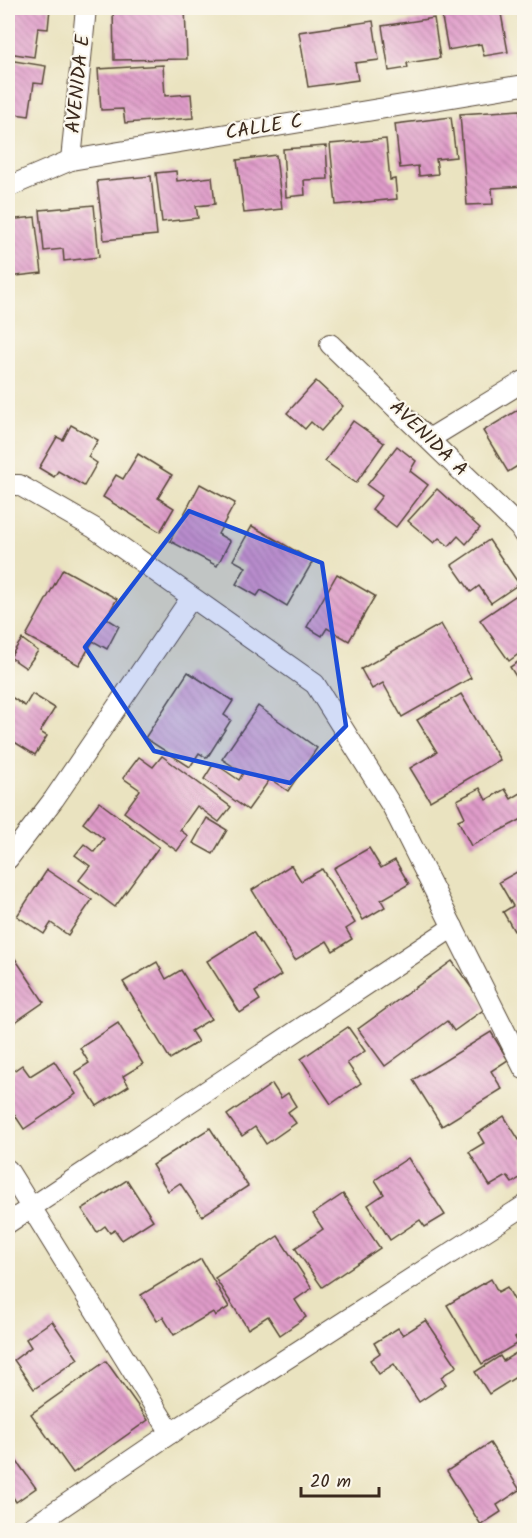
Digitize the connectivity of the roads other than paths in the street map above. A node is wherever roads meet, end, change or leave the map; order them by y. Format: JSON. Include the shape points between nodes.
{"nodes":[{"id":1,"x":86,"y":8,"type":"edge"},
{"id":2,"x":525,"y":85,"type":"edge"},
{"id":3,"x":71,"y":160,"type":"junction"},
{"id":4,"x":8,"y":187,"type":"edge"},
{"id":5,"x":330,"y":345,"type":"dead end"},
{"id":6,"x":525,"y":381,"type":"edge"},
{"id":7,"x":429,"y":439,"type":"junction"},
{"id":8,"x":8,"y":485,"type":"edge"},
{"id":9,"x":525,"y":535,"type":"edge"},
{"id":10,"x":191,"y":598,"type":"junction"},
{"id":11,"x":8,"y":859,"type":"edge"},
{"id":12,"x":453,"y":927,"type":"junction"},
{"id":13,"x":525,"y":1069,"type":"edge"},
{"id":14,"x":8,"y":1170,"type":"edge"},
{"id":15,"x":525,"y":1206,"type":"edge"},
{"id":16,"x":30,"y":1207,"type":"junction"},
{"id":17,"x":8,"y":1223,"type":"edge"},
{"id":18,"x":171,"y":1433,"type":"junction"},
{"id":19,"x":28,"y":1530,"type":"edge"}],
"edges":[{"from":1,"to":3,"type":"street","name":"AVENIDA E"},
{"from":2,"to":3,"type":"street","name":"CALLE C"},
{"from":3,"to":4,"type":"street","name":"CALLE C"},
{"from":5,"to":7,"type":"street","name":"AVENIDA A"},
{"from":6,"to":7,"type":"street"},
{"from":7,"to":9,"type":"street","name":"AVENIDA A"},
{"from":8,"to":10,"type":"street","via":[[19,485],[94,528]]},
{"from":10,"to":11,"type":"street","via":[[54,799]]},
{"from":10,"to":12,"type":"street","via":[[315,684],[393,808]]},
{"from":12,"to":13,"type":"street"},
{"from":12,"to":16,"type":"street"},
{"from":14,"to":16,"type":"street"},
{"from":15,"to":18,"type":"street"},
{"from":16,"to":17,"type":"street"},
{"from":16,"to":18,"type":"street"},
{"from":18,"to":19,"type":"street"}]}
